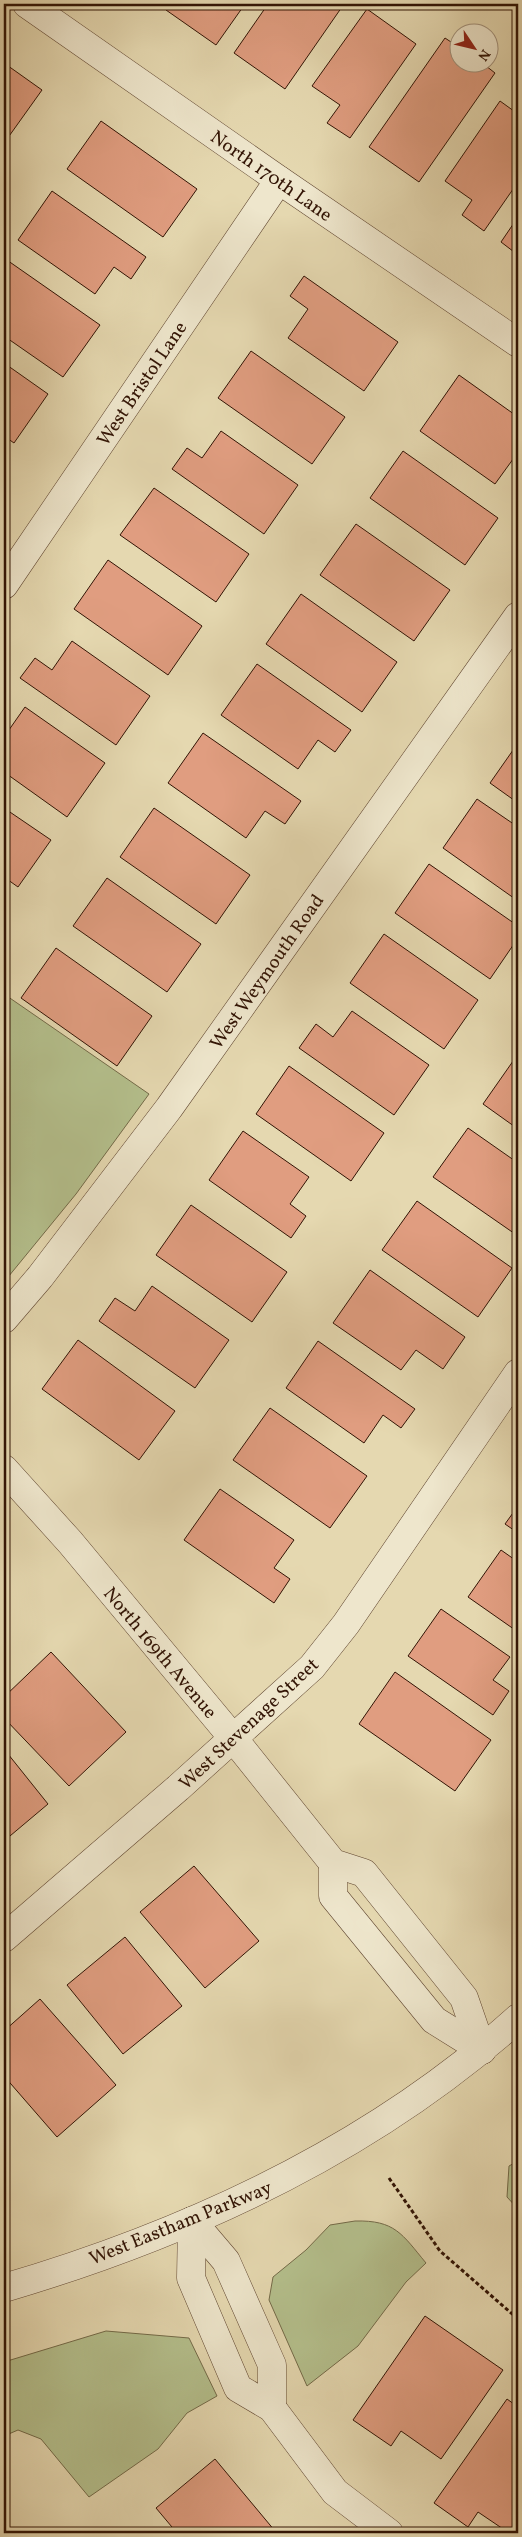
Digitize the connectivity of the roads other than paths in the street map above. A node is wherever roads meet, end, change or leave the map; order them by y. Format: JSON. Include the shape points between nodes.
{"nodes":[{"id":1,"x":27,"y":4,"type":"edge"},
{"id":2,"x":279,"y":180,"type":"junction"},
{"id":3,"x":518,"y":343,"type":"edge"},
{"id":4,"x":4,"y":585,"type":"edge"},
{"id":5,"x":518,"y":616,"type":"edge"},
{"id":6,"x":4,"y":1319,"type":"edge"},
{"id":7,"x":518,"y":1373,"type":"edge"},
{"id":8,"x":4,"y":1469,"type":"edge"},
{"id":9,"x":233,"y":1738,"type":"junction"},
{"id":10,"x":333,"y":1863,"type":"junction"},
{"id":11,"x":4,"y":1938,"type":"edge"},
{"id":12,"x":518,"y":2018,"type":"edge"},
{"id":13,"x":482,"y":2050,"type":"junction"},
{"id":14,"x":192,"y":2221,"type":"junction"},
{"id":15,"x":4,"y":2288,"type":"edge"},
{"id":16,"x":272,"y":2408,"type":"junction"},
{"id":17,"x":390,"y":2533,"type":"edge"}],
"edges":[{"from":1,"to":2,"type":"street","name":"North 170th Lane"},
{"from":2,"to":3,"type":"street","name":"North 170th Lane"},
{"from":2,"to":4,"type":"street","name":"West Bristol Lane"},
{"from":5,"to":6,"type":"street","name":"West Weymouth Road","via":[[170,1108]]},
{"from":7,"to":9,"type":"street","name":"West Stevenage Street","via":[[312,1667]]},
{"from":8,"to":9,"type":"street","name":"North 169th Avenue","via":[[70,1542]]},
{"from":9,"to":10,"type":"street","name":"North 169th Avenue"},
{"from":9,"to":11,"type":"street","name":"West Stevenage Street"},
{"from":10,"to":13,"type":"street","via":[[364,1873],[458,1990],[464,1998]]},
{"from":10,"to":13,"type":"street","via":[[332,1896],[434,2020]]},
{"from":12,"to":13,"type":"street","name":"West Eastham Parkway"},
{"from":13,"to":14,"type":"street","name":"West Eastham Parkway","via":[[324,2158]]},
{"from":14,"to":15,"type":"street","name":"West Eastham Parkway"},
{"from":14,"to":16,"type":"street","via":[[226,2260],[272,2365]]},
{"from":14,"to":16,"type":"street","via":[[191,2278],[238,2388]]},
{"from":16,"to":17,"type":"street","via":[[335,2492]]}]}
